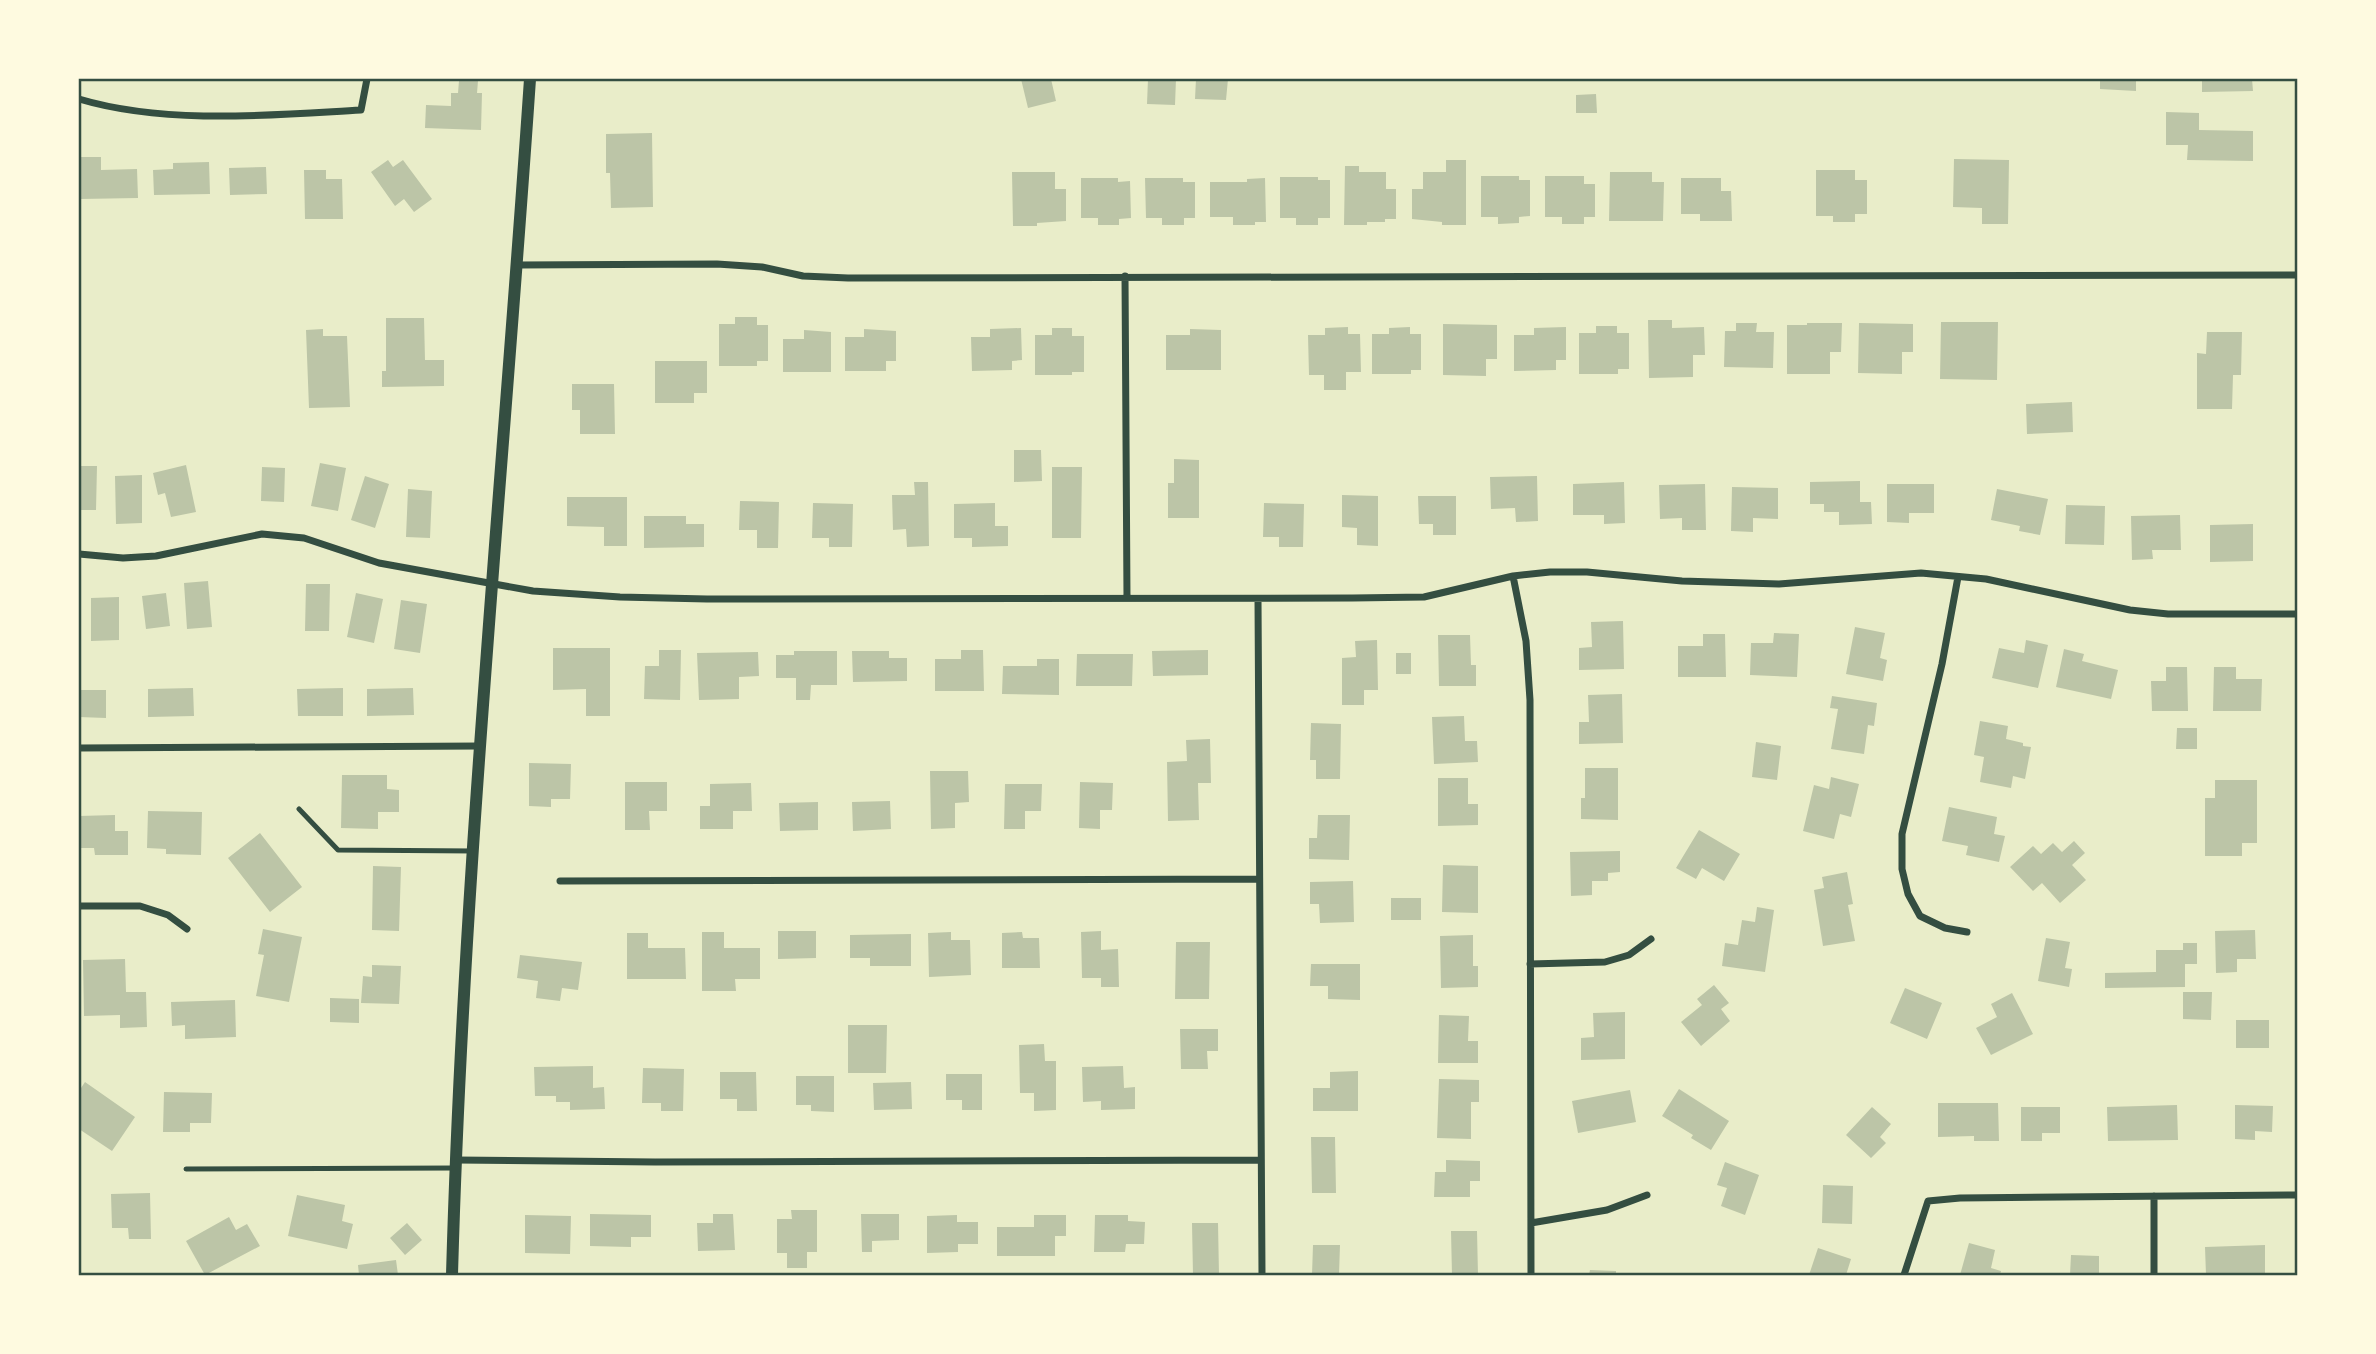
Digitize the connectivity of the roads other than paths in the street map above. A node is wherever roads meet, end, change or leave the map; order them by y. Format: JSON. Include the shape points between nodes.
{"nodes":[{"id":1,"x":367,"y":79,"type":"edge"},
{"id":2,"x":530,"y":79,"type":"edge"},
{"id":3,"x":79,"y":99,"type":"edge"},
{"id":4,"x":517,"y":265,"type":"junction"},
{"id":5,"x":2297,"y":275,"type":"edge"},
{"id":6,"x":1125,"y":276,"type":"junction"},
{"id":7,"x":79,"y":554,"type":"edge"},
{"id":8,"x":1513,"y":576,"type":"junction"},
{"id":9,"x":1958,"y":577,"type":"junction"},
{"id":10,"x":493,"y":585,"type":"junction"},
{"id":11,"x":1127,"y":598,"type":"junction"},
{"id":12,"x":1258,"y":599,"type":"junction"},
{"id":13,"x":2297,"y":614,"type":"edge"},
{"id":14,"x":480,"y":746,"type":"junction"},
{"id":15,"x":79,"y":748,"type":"edge"},
{"id":16,"x":299,"y":809,"type":"dead end"},
{"id":17,"x":474,"y":851,"type":"junction"},
{"id":18,"x":1258,"y":879,"type":"junction"},
{"id":19,"x":560,"y":881,"type":"dead end"},
{"id":20,"x":79,"y":906,"type":"edge"},
{"id":21,"x":187,"y":929,"type":"dead end"},
{"id":22,"x":1967,"y":932,"type":"dead end"},
{"id":23,"x":1651,"y":939,"type":"dead end"},
{"id":24,"x":1530,"y":964,"type":"junction"},
{"id":25,"x":1261,"y":1160,"type":"junction"},
{"id":26,"x":455,"y":1164,"type":"junction"},
{"id":27,"x":186,"y":1170,"type":"dead end"},
{"id":28,"x":1647,"y":1195,"type":"dead end"},
{"id":29,"x":2297,"y":1195,"type":"edge"},
{"id":30,"x":2154,"y":1196,"type":"junction"},
{"id":31,"x":1531,"y":1223,"type":"junction"},
{"id":32,"x":452,"y":1275,"type":"edge"},
{"id":33,"x":1262,"y":1275,"type":"edge"},
{"id":34,"x":1531,"y":1275,"type":"edge"},
{"id":35,"x":1904,"y":1275,"type":"edge"},
{"id":36,"x":2154,"y":1275,"type":"edge"}],
"edges":[{"from":1,"to":3,"type":"street","via":[[362,110],[159,114],[111,109]]},
{"from":2,"to":4,"type":"street"},
{"from":4,"to":6,"type":"street","via":[[718,264],[848,278]]},
{"from":4,"to":10,"type":"street"},
{"from":5,"to":6,"type":"street"},
{"from":6,"to":11,"type":"street"},
{"from":7,"to":10,"type":"street","via":[[156,556],[262,534],[304,538],[379,563]]},
{"from":8,"to":9,"type":"street","via":[[1587,572],[1779,584],[1921,573]]},
{"from":8,"to":12,"type":"street","via":[[1424,597]]},
{"from":8,"to":24,"type":"street","via":[[1527,641]]},
{"from":9,"to":13,"type":"street","via":[[2130,610]]},
{"from":9,"to":22,"type":"street","via":[[1902,834],[1902,869],[1920,916]]},
{"from":10,"to":11,"type":"street","via":[[545,592],[707,599]]},
{"from":10,"to":14,"type":"street"},
{"from":11,"to":12,"type":"street"},
{"from":12,"to":18,"type":"street"},
{"from":14,"to":15,"type":"street"},
{"from":14,"to":17,"type":"street"},
{"from":16,"to":17,"type":"lane","via":[[338,850]]},
{"from":17,"to":26,"type":"street"},
{"from":18,"to":19,"type":"street"},
{"from":18,"to":25,"type":"street"},
{"from":20,"to":21,"type":"street","via":[[140,906],[168,915]]},
{"from":23,"to":24,"type":"street","via":[[1629,955],[1605,962]]},
{"from":24,"to":31,"type":"street"},
{"from":25,"to":26,"type":"street"},
{"from":25,"to":33,"type":"street"},
{"from":26,"to":27,"type":"lane"},
{"from":26,"to":32,"type":"street"},
{"from":28,"to":31,"type":"street","via":[[1607,1210]]},
{"from":29,"to":30,"type":"street"},
{"from":30,"to":35,"type":"street","via":[[1928,1201]]},
{"from":30,"to":36,"type":"street"},
{"from":31,"to":34,"type":"street"}]}
